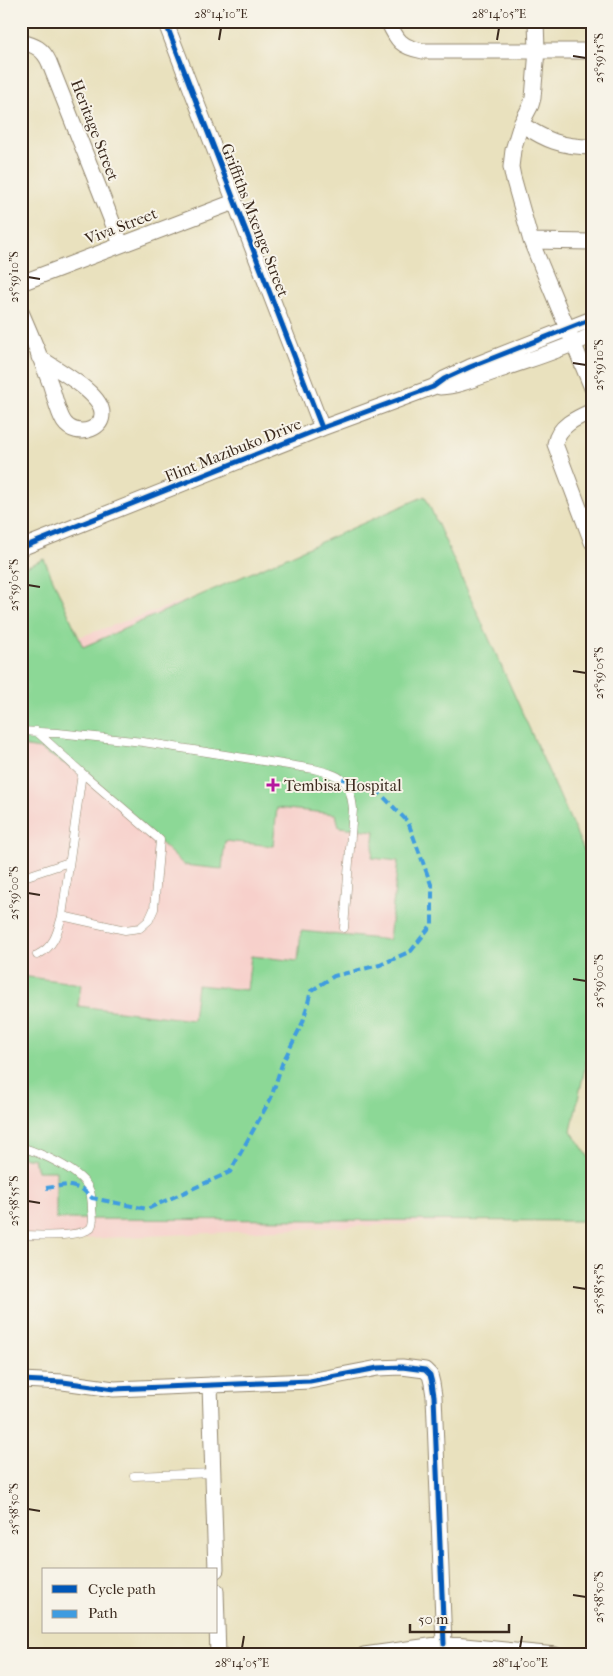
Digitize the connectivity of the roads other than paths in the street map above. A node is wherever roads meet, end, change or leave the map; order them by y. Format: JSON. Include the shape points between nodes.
{"nodes":[{"id":1,"x":165,"y":21,"type":"edge"},
{"id":2,"x":388,"y":21,"type":"edge"},
{"id":3,"x":536,"y":21,"type":"edge"},
{"id":4,"x":21,"y":42,"type":"edge"},
{"id":5,"x":537,"y":50,"type":"junction"},
{"id":6,"x":592,"y":51,"type":"edge"},
{"id":7,"x":520,"y":124,"type":"junction"},
{"id":8,"x":592,"y":147,"type":"edge"},
{"id":9,"x":234,"y":202,"type":"junction"},
{"id":10,"x":530,"y":241,"type":"junction"},
{"id":11,"x":592,"y":242,"type":"edge"},
{"id":12,"x":121,"y":244,"type":"junction"},
{"id":13,"x":21,"y":282,"type":"edge"},
{"id":14,"x":21,"y":312,"type":"edge"},
{"id":15,"x":592,"y":319,"type":"edge"},
{"id":16,"x":568,"y":328,"type":"junction"},
{"id":17,"x":592,"y":335,"type":"edge"},
{"id":18,"x":574,"y":344,"type":"junction"},
{"id":19,"x":39,"y":357,"type":"junction"},
{"id":20,"x":434,"y":387,"type":"junction"},
{"id":21,"x":592,"y":388,"type":"edge"},
{"id":22,"x":592,"y":411,"type":"edge"},
{"id":23,"x":322,"y":428,"type":"junction"},
{"id":24,"x":592,"y":542,"type":"edge"},
{"id":25,"x":21,"y":548,"type":"edge"},
{"id":26,"x":21,"y":731,"type":"edge"},
{"id":27,"x":36,"y":731,"type":"junction"},
{"id":28,"x":82,"y":772,"type":"junction"},
{"id":29,"x":68,"y":862,"type":"junction"},
{"id":30,"x":21,"y":878,"type":"edge"},
{"id":31,"x":62,"y":916,"type":"junction"},
{"id":32,"x":344,"y":928,"type":"dead end"},
{"id":33,"x":37,"y":955,"type":"dead end"},
{"id":34,"x":21,"y":1147,"type":"edge"},
{"id":35,"x":21,"y":1235,"type":"edge"},
{"id":36,"x":21,"y":1380,"type":"edge"},
{"id":37,"x":210,"y":1385,"type":"junction"},
{"id":38,"x":213,"y":1473,"type":"junction"},
{"id":39,"x":134,"y":1476,"type":"dead end"},
{"id":40,"x":216,"y":1568,"type":"edge"},
{"id":41,"x":217,"y":1634,"type":"edge"},
{"id":42,"x":444,"y":1644,"type":"junction"},
{"id":43,"x":218,"y":1655,"type":"edge"},
{"id":44,"x":364,"y":1655,"type":"edge"},
{"id":45,"x":556,"y":1655,"type":"edge"}],
"edges":[{"from":1,"to":9,"type":"street","name":"Griffiths Mxenge Street"},
{"from":2,"to":5,"type":"street","via":[[395,37],[403,44],[423,51]]},
{"from":3,"to":5,"type":"street"},
{"from":4,"to":12,"type":"street","name":"Heritage Street","via":[[41,50],[49,62]]},
{"from":5,"to":6,"type":"street"},
{"from":5,"to":7,"type":"street","via":[[531,106]]},
{"from":7,"to":8,"type":"street","via":[[554,142]]},
{"from":7,"to":10,"type":"street","via":[[511,167]]},
{"from":9,"to":12,"type":"street","name":"Viva Street"},
{"from":9,"to":23,"type":"street","name":"Griffiths Mxenge Street"},
{"from":10,"to":11,"type":"street"},
{"from":10,"to":16,"type":"street"},
{"from":12,"to":13,"type":"street","name":"Viva Street"},
{"from":14,"to":19,"type":"street"},
{"from":15,"to":16,"type":"street","name":"Flint Mazibuko Drive"},
{"from":16,"to":18,"type":"street"},
{"from":16,"to":20,"type":"street","name":"Flint Mazibuko Drive","via":[[452,375]]},
{"from":17,"to":18,"type":"street","name":"Flint Mazibuko Drive"},
{"from":18,"to":20,"type":"street","name":"Flint Mazibuko Drive","via":[[448,387]]},
{"from":18,"to":21,"type":"street"},
{"from":19,"to":19,"type":"street","via":[[99,402],[102,416],[98,425],[82,431],[72,429],[64,422]]},
{"from":20,"to":23,"type":"street","name":"Flint Mazibuko Drive"},
{"from":22,"to":24,"type":"street","via":[[564,427],[555,444]]},
{"from":23,"to":25,"type":"street","name":"Flint Mazibuko Drive"},
{"from":26,"to":27,"type":"lane"},
{"from":27,"to":28,"type":"lane"},
{"from":27,"to":32,"type":"lane","via":[[144,742],[267,761],[323,771],[342,779],[351,791],[353,809]]},
{"from":28,"to":29,"type":"lane"},
{"from":28,"to":31,"type":"lane","via":[[160,840],[154,909],[140,928],[125,930]]},
{"from":29,"to":30,"type":"lane"},
{"from":29,"to":31,"type":"lane"},
{"from":31,"to":33,"type":"lane","via":[[50,947]]},
{"from":34,"to":35,"type":"lane","via":[[63,1166],[85,1182],[91,1193],[93,1222],[85,1232]]},
{"from":36,"to":37,"type":"street","via":[[114,1388]]},
{"from":37,"to":38,"type":"street"},
{"from":37,"to":42,"type":"street","via":[[310,1380],[402,1366],[425,1370],[430,1375],[434,1396]]},
{"from":38,"to":39,"type":"lane"},
{"from":38,"to":40,"type":"street"},
{"from":41,"to":43,"type":"street"},
{"from":42,"to":44,"type":"street"},
{"from":42,"to":45,"type":"street"}]}
